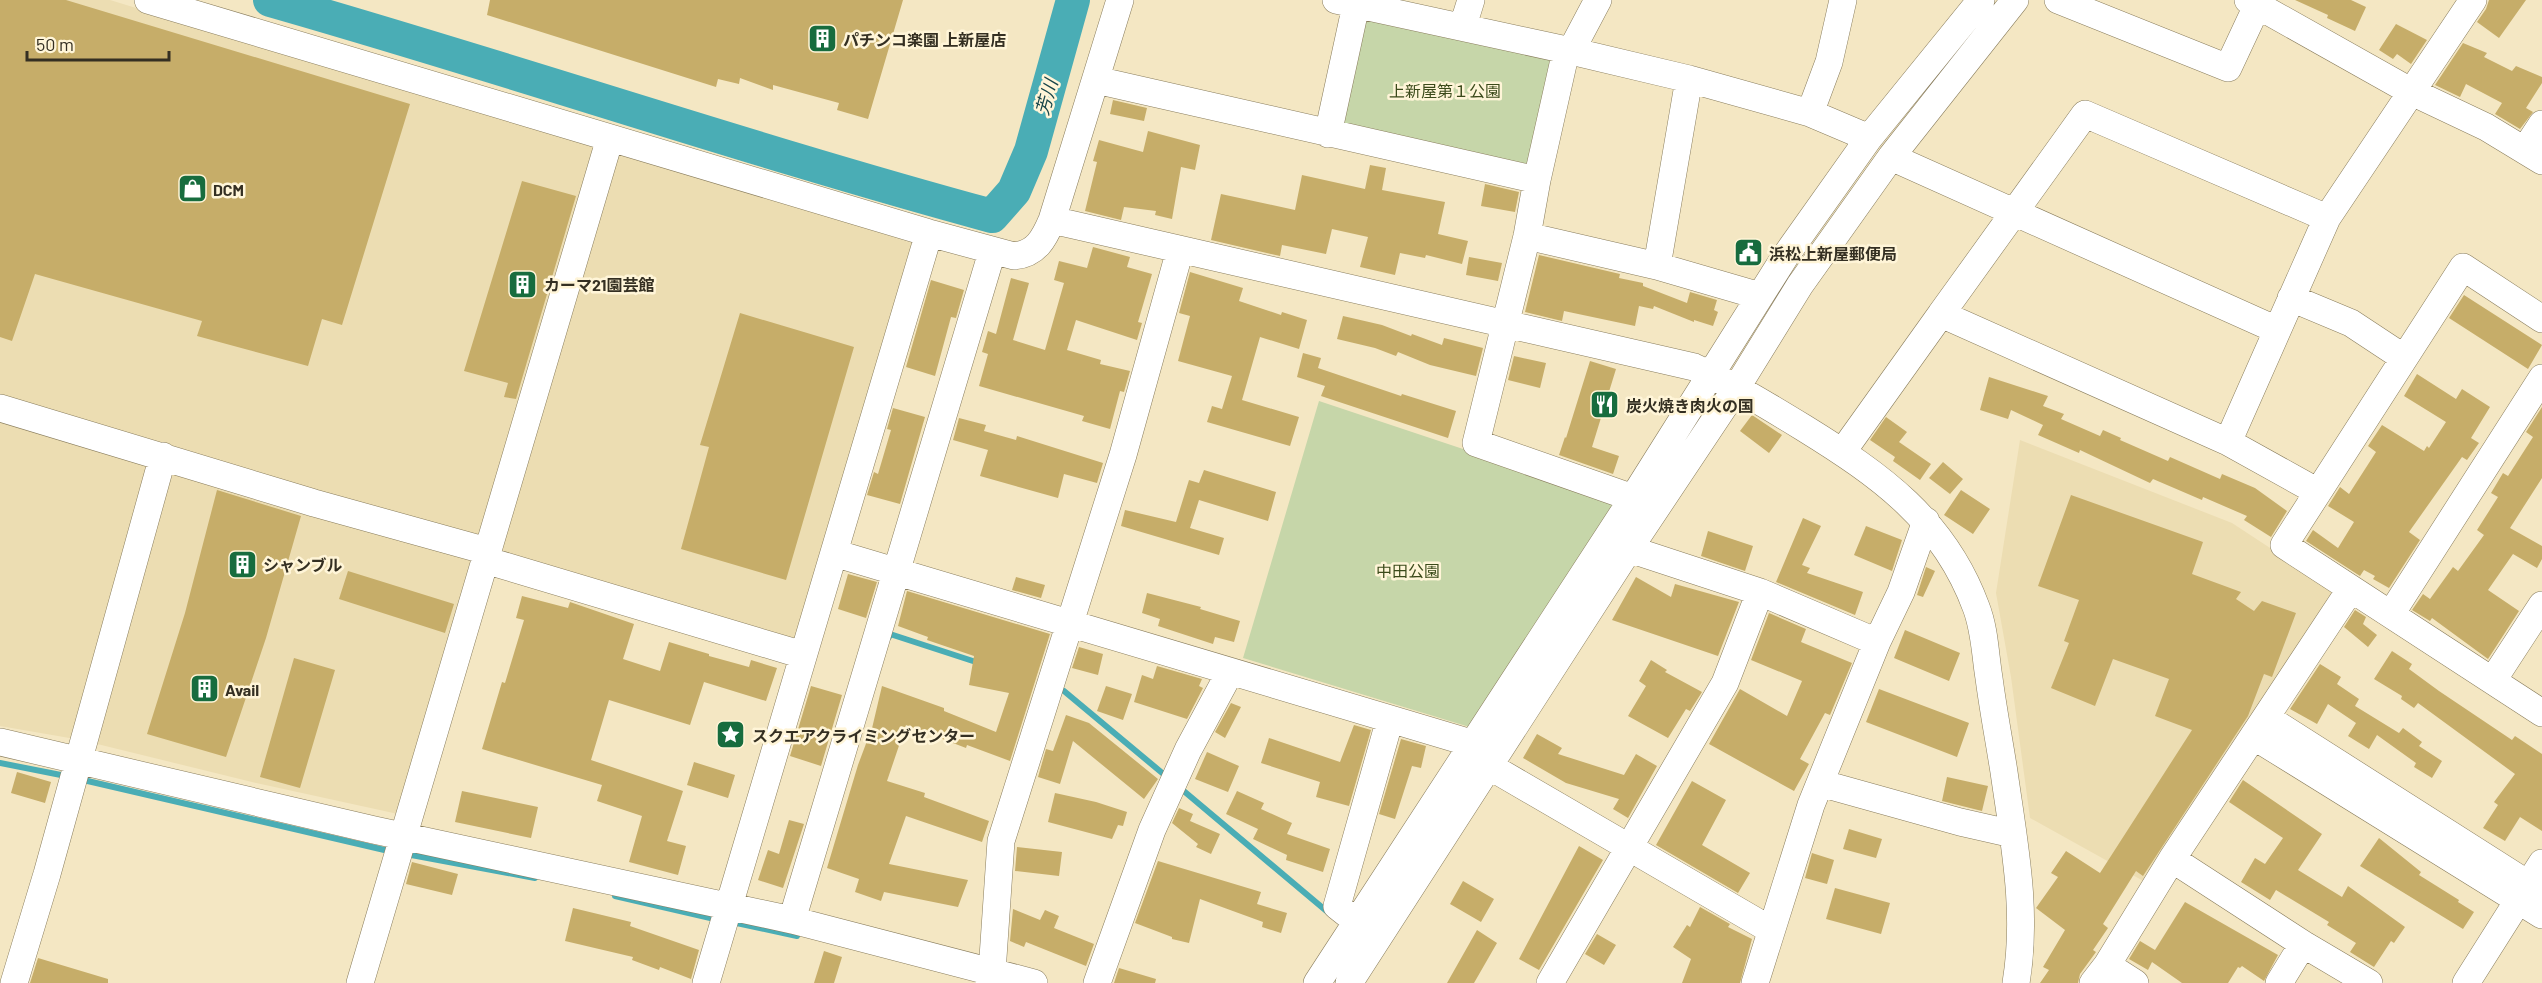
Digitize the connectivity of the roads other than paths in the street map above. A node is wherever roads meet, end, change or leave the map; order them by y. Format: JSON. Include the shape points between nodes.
{"nodes":[{"id":1,"x":148,"y":0,"type":"edge"},
{"id":2,"x":1120,"y":0,"type":"edge"},
{"id":3,"x":1471,"y":0,"type":"edge"},
{"id":4,"x":1598,"y":0,"type":"edge"},
{"id":5,"x":1843,"y":0,"type":"edge"},
{"id":6,"x":1981,"y":0,"type":"edge"},
{"id":7,"x":2015,"y":0,"type":"edge"},
{"id":8,"x":2058,"y":0,"type":"edge"},
{"id":9,"x":2473,"y":0,"type":"edge"},
{"id":10,"x":1346,"y":2,"type":"edge"},
{"id":11,"x":2253,"y":3,"type":"edge"},
{"id":12,"x":1463,"y":26,"type":"junction"},
{"id":13,"x":1569,"y":51,"type":"junction"},
{"id":14,"x":1689,"y":79,"type":"junction"},
{"id":15,"x":1096,"y":80,"type":"junction"},
{"id":16,"x":2410,"y":91,"type":"junction"},
{"id":17,"x":1810,"y":113,"type":"junction"},
{"id":18,"x":2542,"y":124,"type":"edge"},
{"id":19,"x":1328,"y":134,"type":"junction"},
{"id":20,"x":610,"y":138,"type":"junction"},
{"id":21,"x":1869,"y":138,"type":"junction"},
{"id":22,"x":2533,"y":156,"type":"edge"},
{"id":23,"x":1891,"y":157,"type":"junction"},
{"id":24,"x":1536,"y":180,"type":"junction"},
{"id":25,"x":2015,"y":213,"type":"junction"},
{"id":26,"x":2327,"y":218,"type":"junction"},
{"id":27,"x":1052,"y":220,"type":"junction"},
{"id":28,"x":929,"y":233,"type":"junction"},
{"id":29,"x":1527,"y":236,"type":"junction"},
{"id":30,"x":1180,"y":250,"type":"junction"},
{"id":31,"x":992,"y":252,"type":"junction"},
{"id":32,"x":1657,"y":266,"type":"junction"},
{"id":33,"x":1760,"y":296,"type":"junction"},
{"id":34,"x":2291,"y":298,"type":"junction"},
{"id":35,"x":2538,"y":309,"type":"edge"},
{"id":36,"x":1941,"y":314,"type":"junction"},
{"id":37,"x":1506,"y":324,"type":"junction"},
{"id":38,"x":2277,"y":330,"type":"junction"},
{"id":39,"x":2404,"y":358,"type":"junction"},
{"id":40,"x":1712,"y":375,"type":"junction"},
{"id":41,"x":2542,"y":378,"type":"edge"},
{"id":42,"x":1737,"y":387,"type":"junction"},
{"id":43,"x":0,"y":408,"type":"edge"},
{"id":44,"x":2228,"y":442,"type":"junction"},
{"id":45,"x":1843,"y":451,"type":"junction"},
{"id":46,"x":163,"y":456,"type":"junction"},
{"id":47,"x":2318,"y":492,"type":"junction"},
{"id":48,"x":1633,"y":498,"type":"junction"},
{"id":49,"x":1926,"y":521,"type":"junction"},
{"id":50,"x":1629,"y":549,"type":"junction"},
{"id":51,"x":834,"y":554,"type":"junction"},
{"id":52,"x":486,"y":556,"type":"junction"},
{"id":53,"x":898,"y":574,"type":"junction"},
{"id":54,"x":2350,"y":590,"type":"junction"},
{"id":55,"x":1760,"y":592,"type":"junction"},
{"id":56,"x":2542,"y":605,"type":"edge"},
{"id":57,"x":2391,"y":614,"type":"junction"},
{"id":58,"x":1069,"y":624,"type":"junction"},
{"id":59,"x":1877,"y":642,"type":"junction"},
{"id":60,"x":803,"y":655,"type":"junction"},
{"id":61,"x":1230,"y":672,"type":"junction"},
{"id":62,"x":2493,"y":680,"type":"junction"},
{"id":63,"x":2542,"y":713,"type":"edge"},
{"id":64,"x":1390,"y":719,"type":"junction"},
{"id":65,"x":2261,"y":728,"type":"junction"},
{"id":66,"x":0,"y":742,"type":"edge"},
{"id":67,"x":1474,"y":744,"type":"junction"},
{"id":68,"x":78,"y":759,"type":"junction"},
{"id":69,"x":1489,"y":766,"type":"junction"},
{"id":70,"x":1820,"y":783,"type":"junction"},
{"id":71,"x":2013,"y":834,"type":"junction"},
{"id":72,"x":403,"y":836,"type":"junction"},
{"id":73,"x":1629,"y":847,"type":"junction"},
{"id":74,"x":2172,"y":859,"type":"junction"},
{"id":75,"x":2532,"y":885,"type":"edge"},
{"id":76,"x":729,"y":906,"type":"junction"},
{"id":77,"x":2542,"y":915,"type":"edge"},
{"id":78,"x":792,"y":920,"type":"junction"},
{"id":79,"x":1356,"y":921,"type":"junction"},
{"id":80,"x":1771,"y":930,"type":"junction"},
{"id":81,"x":2303,"y":944,"type":"junction"},
{"id":82,"x":2100,"y":974,"type":"edge"},
{"id":83,"x":990,"y":978,"type":"edge"},
{"id":84,"x":14,"y":983,"type":"edge"},
{"id":85,"x":360,"y":983,"type":"edge"},
{"id":86,"x":706,"y":983,"type":"edge"},
{"id":87,"x":1034,"y":983,"type":"edge"},
{"id":88,"x":1097,"y":983,"type":"edge"},
{"id":89,"x":1317,"y":983,"type":"edge"},
{"id":90,"x":1349,"y":983,"type":"edge"},
{"id":91,"x":1550,"y":983,"type":"edge"},
{"id":92,"x":1755,"y":983,"type":"edge"},
{"id":93,"x":2016,"y":983,"type":"edge"},
{"id":94,"x":2135,"y":983,"type":"edge"},
{"id":95,"x":2279,"y":983,"type":"edge"},
{"id":96,"x":2369,"y":983,"type":"edge"},
{"id":97,"x":2466,"y":983,"type":"edge"}],
"edges":[{"from":1,"to":20,"type":"street"},
{"from":2,"to":15,"type":"street"},
{"from":3,"to":12,"type":"street"},
{"from":4,"to":13,"type":"street"},
{"from":5,"to":17,"type":"street","via":[[1829,62]]},
{"from":6,"to":21,"type":"street"},
{"from":7,"to":23,"type":"street"},
{"from":8,"to":11,"type":"street","via":[[2228,68]]},
{"from":9,"to":16,"type":"street"},
{"from":10,"to":12,"type":"street"},
{"from":10,"to":19,"type":"street"},
{"from":11,"to":16,"type":"street"},
{"from":12,"to":13,"type":"street"},
{"from":13,"to":14,"type":"street"},
{"from":13,"to":24,"type":"street"},
{"from":14,"to":17,"type":"street"},
{"from":14,"to":32,"type":"street"},
{"from":15,"to":19,"type":"street"},
{"from":15,"to":27,"type":"street"},
{"from":16,"to":22,"type":"street","via":[[2486,127]]},
{"from":16,"to":26,"type":"street"},
{"from":17,"to":21,"type":"street"},
{"from":18,"to":22,"type":"street"},
{"from":19,"to":24,"type":"street"},
{"from":20,"to":28,"type":"street"},
{"from":20,"to":52,"type":"street"},
{"from":21,"to":33,"type":"street"},
{"from":23,"to":25,"type":"street"},
{"from":23,"to":42,"type":"street","via":[[1800,285]]},
{"from":24,"to":29,"type":"street"},
{"from":25,"to":26,"type":"street","via":[[2085,114]]},
{"from":25,"to":36,"type":"street"},
{"from":25,"to":38,"type":"street"},
{"from":26,"to":34,"type":"street"},
{"from":27,"to":30,"type":"street"},
{"from":27,"to":31,"type":"street","via":[[1040,244],[1027,254]]},
{"from":28,"to":31,"type":"street"},
{"from":28,"to":51,"type":"street"},
{"from":29,"to":32,"type":"street"},
{"from":29,"to":37,"type":"street"},
{"from":30,"to":37,"type":"street"},
{"from":30,"to":58,"type":"street","via":[[1123,454]]},
{"from":31,"to":53,"type":"street"},
{"from":32,"to":33,"type":"street"},
{"from":33,"to":40,"type":"street"},
{"from":34,"to":38,"type":"street"},
{"from":34,"to":39,"type":"street","via":[[2351,323]]},
{"from":35,"to":39,"type":"street","via":[[2463,267]]},
{"from":36,"to":44,"type":"street"},
{"from":36,"to":45,"type":"street"},
{"from":37,"to":40,"type":"street","via":[[1672,361]]},
{"from":37,"to":48,"type":"street","via":[[1476,443]]},
{"from":38,"to":44,"type":"street"},
{"from":39,"to":47,"type":"street"},
{"from":40,"to":42,"type":"street"},
{"from":40,"to":48,"type":"street"},
{"from":41,"to":57,"type":"street"},
{"from":42,"to":45,"type":"street"},
{"from":42,"to":50,"type":"street"},
{"from":43,"to":46,"type":"street"},
{"from":44,"to":47,"type":"street"},
{"from":45,"to":49,"type":"street","via":[[1897,492]]},
{"from":46,"to":52,"type":"street"},
{"from":46,"to":68,"type":"street"},
{"from":47,"to":54,"type":"street","via":[[2284,545]]},
{"from":48,"to":67,"type":"street"},
{"from":49,"to":59,"type":"street","via":[[1901,592]]},
{"from":49,"to":71,"type":"street","via":[[1960,570],[1984,632]]},
{"from":50,"to":55,"type":"street"},
{"from":50,"to":69,"type":"street"},
{"from":51,"to":53,"type":"street"},
{"from":51,"to":60,"type":"street"},
{"from":52,"to":60,"type":"street"},
{"from":52,"to":72,"type":"street"},
{"from":53,"to":58,"type":"street"},
{"from":53,"to":78,"type":"street"},
{"from":54,"to":57,"type":"street"},
{"from":54,"to":65,"type":"street"},
{"from":55,"to":59,"type":"street"},
{"from":55,"to":73,"type":"street","via":[[1725,682]]},
{"from":56,"to":62,"type":"street"},
{"from":57,"to":62,"type":"street"},
{"from":58,"to":61,"type":"street"},
{"from":58,"to":83,"type":"street","via":[[1001,841]]},
{"from":59,"to":70,"type":"street"},
{"from":60,"to":76,"type":"street"},
{"from":61,"to":64,"type":"street"},
{"from":61,"to":88,"type":"street","via":[[1152,830]]},
{"from":62,"to":63,"type":"street"},
{"from":64,"to":67,"type":"street"},
{"from":64,"to":79,"type":"street","via":[[1337,906]]},
{"from":65,"to":74,"type":"street"},
{"from":65,"to":75,"type":"street"},
{"from":66,"to":68,"type":"street"},
{"from":67,"to":79,"type":"street"},
{"from":68,"to":72,"type":"street"},
{"from":68,"to":84,"type":"street"},
{"from":69,"to":73,"type":"street"},
{"from":69,"to":90,"type":"street"},
{"from":70,"to":71,"type":"street"},
{"from":70,"to":80,"type":"street"},
{"from":71,"to":93,"type":"street","via":[[2022,927]]},
{"from":72,"to":76,"type":"street"},
{"from":72,"to":85,"type":"street"},
{"from":73,"to":80,"type":"street"},
{"from":73,"to":91,"type":"street"},
{"from":74,"to":81,"type":"street"},
{"from":74,"to":82,"type":"street"},
{"from":75,"to":77,"type":"street"},
{"from":75,"to":97,"type":"street"},
{"from":76,"to":78,"type":"street"},
{"from":76,"to":86,"type":"street"},
{"from":78,"to":83,"type":"street"},
{"from":79,"to":89,"type":"street"},
{"from":80,"to":92,"type":"street"},
{"from":81,"to":95,"type":"street"},
{"from":81,"to":96,"type":"street"},
{"from":82,"to":94,"type":"street"},
{"from":83,"to":87,"type":"street"}]}
